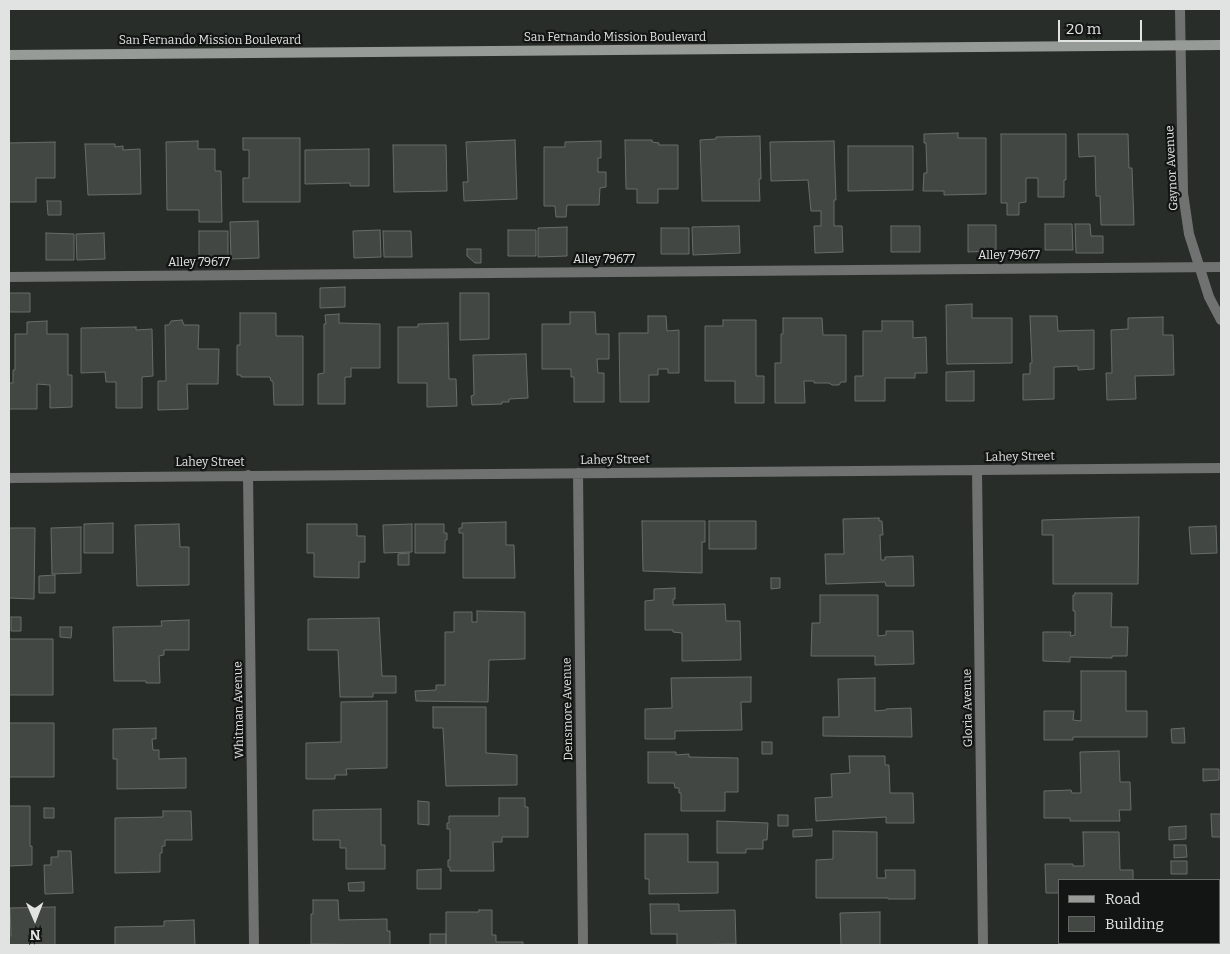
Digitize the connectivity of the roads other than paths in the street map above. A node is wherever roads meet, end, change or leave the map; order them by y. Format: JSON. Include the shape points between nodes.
{"nodes":[{"id":1,"x":1180,"y":9,"type":"edge"},
{"id":2,"x":1180,"y":45,"type":"junction"},
{"id":3,"x":1221,"y":45,"type":"edge"},
{"id":4,"x":9,"y":55,"type":"edge"},
{"id":5,"x":1200,"y":267,"type":"junction"},
{"id":6,"x":1221,"y":267,"type":"edge"},
{"id":7,"x":9,"y":277,"type":"edge"},
{"id":8,"x":1221,"y":320,"type":"edge"},
{"id":9,"x":1221,"y":468,"type":"edge"},
{"id":10,"x":977,"y":470,"type":"junction"},
{"id":11,"x":578,"y":473,"type":"junction"},
{"id":12,"x":248,"y":475,"type":"junction"},
{"id":13,"x":9,"y":478,"type":"edge"},
{"id":14,"x":254,"y":945,"type":"edge"},
{"id":15,"x":582,"y":945,"type":"edge"},
{"id":16,"x":984,"y":945,"type":"edge"}],
"edges":[{"from":1,"to":2,"type":"street","name":"Gaynor Avenue"},
{"from":2,"to":3,"type":"main road","name":"San Fernando Mission Boulevard"},
{"from":2,"to":4,"type":"main road","name":"San Fernando Mission Boulevard"},
{"from":2,"to":5,"type":"street","name":"Gaynor Avenue","via":[[1183,193],[1189,234]]},
{"from":5,"to":6,"type":"street","name":"Alley 79677"},
{"from":5,"to":7,"type":"street","name":"Alley 79677"},
{"from":5,"to":8,"type":"street","name":"Gaynor Avenue","via":[[1209,297]]},
{"from":9,"to":10,"type":"street","name":"Lahey Street"},
{"from":10,"to":11,"type":"street","name":"Lahey Street"},
{"from":10,"to":16,"type":"street","name":"Gloria Avenue"},
{"from":11,"to":12,"type":"street","name":"Lahey Street"},
{"from":11,"to":15,"type":"street","name":"Densmore Avenue"},
{"from":12,"to":13,"type":"street","name":"Lahey Street"},
{"from":12,"to":14,"type":"street","name":"Whitman Avenue"}]}
